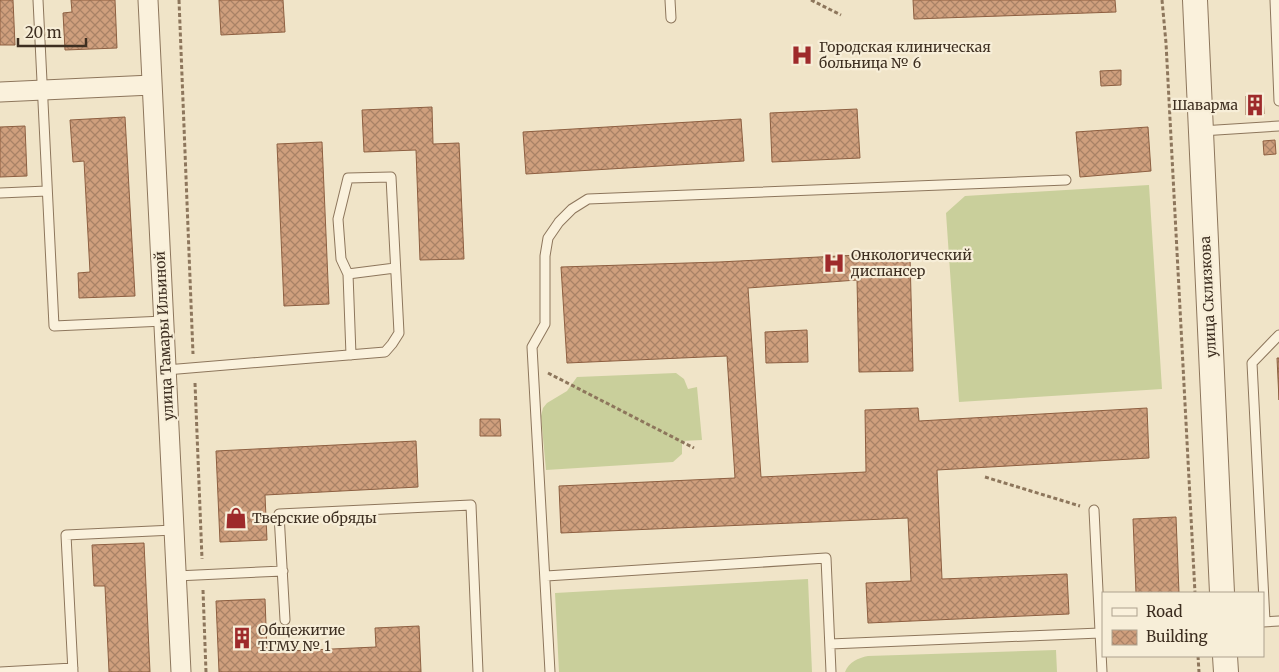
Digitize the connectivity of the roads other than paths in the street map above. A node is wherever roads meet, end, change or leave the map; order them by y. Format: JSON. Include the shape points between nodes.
{"nodes":[{"id":1,"x":38,"y":0,"type":"edge"},
{"id":2,"x":148,"y":0,"type":"edge"},
{"id":3,"x":670,"y":0,"type":"edge"},
{"id":4,"x":1195,"y":0,"type":"edge"},
{"id":5,"x":1275,"y":0,"type":"edge"},
{"id":6,"x":671,"y":18,"type":"dead end"},
{"id":7,"x":152,"y":85,"type":"junction"},
{"id":8,"x":42,"y":90,"type":"junction"},
{"id":9,"x":0,"y":92,"type":"edge"},
{"id":10,"x":1279,"y":100,"type":"edge"},
{"id":11,"x":1279,"y":126,"type":"edge"},
{"id":12,"x":1200,"y":131,"type":"junction"},
{"id":13,"x":1066,"y":180,"type":"dead end"},
{"id":14,"x":47,"y":191,"type":"junction"},
{"id":15,"x":0,"y":193,"type":"edge"},
{"id":16,"x":395,"y":268,"type":"junction"},
{"id":17,"x":348,"y":274,"type":"junction"},
{"id":18,"x":164,"y":321,"type":"junction"},
{"id":19,"x":1279,"y":335,"type":"edge"},
{"id":20,"x":350,"y":355,"type":"junction"},
{"id":21,"x":166,"y":370,"type":"junction"},
{"id":22,"x":1094,"y":510,"type":"road end"},
{"id":23,"x":174,"y":530,"type":"junction"},
{"id":24,"x":283,"y":571,"type":"junction"},
{"id":25,"x":176,"y":576,"type":"junction"},
{"id":26,"x":546,"y":576,"type":"junction"},
{"id":27,"x":1222,"y":592,"type":"edge"},
{"id":28,"x":1263,"y":592,"type":"edge"},
{"id":29,"x":285,"y":620,"type":"dead end"},
{"id":30,"x":1279,"y":621,"type":"edge"},
{"id":31,"x":1264,"y":622,"type":"edge"},
{"id":32,"x":1100,"y":633,"type":"junction"},
{"id":33,"x":830,"y":644,"type":"junction"},
{"id":34,"x":1225,"y":657,"type":"edge"},
{"id":35,"x":73,"y":670,"type":"edge"},
{"id":36,"x":0,"y":672,"type":"edge"},
{"id":37,"x":181,"y":672,"type":"edge"},
{"id":38,"x":478,"y":672,"type":"edge"},
{"id":39,"x":550,"y":672,"type":"edge"},
{"id":40,"x":831,"y":672,"type":"edge"},
{"id":41,"x":1102,"y":672,"type":"edge"},
{"id":42,"x":1226,"y":672,"type":"edge"}],
"edges":[{"from":1,"to":8,"type":"lane"},
{"from":2,"to":7,"type":"street","name":"улица Тамары Ильиной"},
{"from":3,"to":6,"type":"lane"},
{"from":4,"to":12,"type":"street","name":"улица Склизкова"},
{"from":5,"to":10,"type":"lane"},
{"from":7,"to":8,"type":"street"},
{"from":7,"to":18,"type":"street","name":"улица Тамары Ильиной"},
{"from":8,"to":9,"type":"street"},
{"from":8,"to":14,"type":"lane"},
{"from":11,"to":12,"type":"lane"},
{"from":12,"to":27,"type":"street","name":"улица Склизкова"},
{"from":13,"to":26,"type":"lane","via":[[588,199],[572,209],[548,238],[545,324],[532,347]]},
{"from":14,"to":15,"type":"lane"},
{"from":14,"to":18,"type":"lane","via":[[54,326]]},
{"from":16,"to":17,"type":"lane"},
{"from":16,"to":17,"type":"lane","via":[[391,176],[348,178],[338,219],[341,259]]},
{"from":16,"to":20,"type":"lane","via":[[399,333],[385,352]]},
{"from":17,"to":20,"type":"lane"},
{"from":18,"to":21,"type":"street","name":"улица Тамары Ильиной"},
{"from":19,"to":28,"type":"lane","via":[[1252,363]]},
{"from":20,"to":21,"type":"lane"},
{"from":21,"to":23,"type":"street","name":"улица Тамары Ильиной"},
{"from":22,"to":32,"type":"lane"},
{"from":23,"to":25,"type":"street","name":"улица Тамары Ильиной"},
{"from":23,"to":35,"type":"lane","via":[[66,535]]},
{"from":24,"to":25,"type":"lane"},
{"from":24,"to":29,"type":"lane"},
{"from":24,"to":38,"type":"lane","via":[[280,514],[471,505]]},
{"from":25,"to":37,"type":"street","name":"улица Тамары Ильиной"},
{"from":26,"to":33,"type":"lane","via":[[826,558]]},
{"from":26,"to":39,"type":"lane"},
{"from":30,"to":31,"type":"lane"},
{"from":32,"to":33,"type":"lane"},
{"from":32,"to":41,"type":"lane"},
{"from":33,"to":40,"type":"lane"},
{"from":34,"to":42,"type":"street"},
{"from":35,"to":36,"type":"lane"}]}
